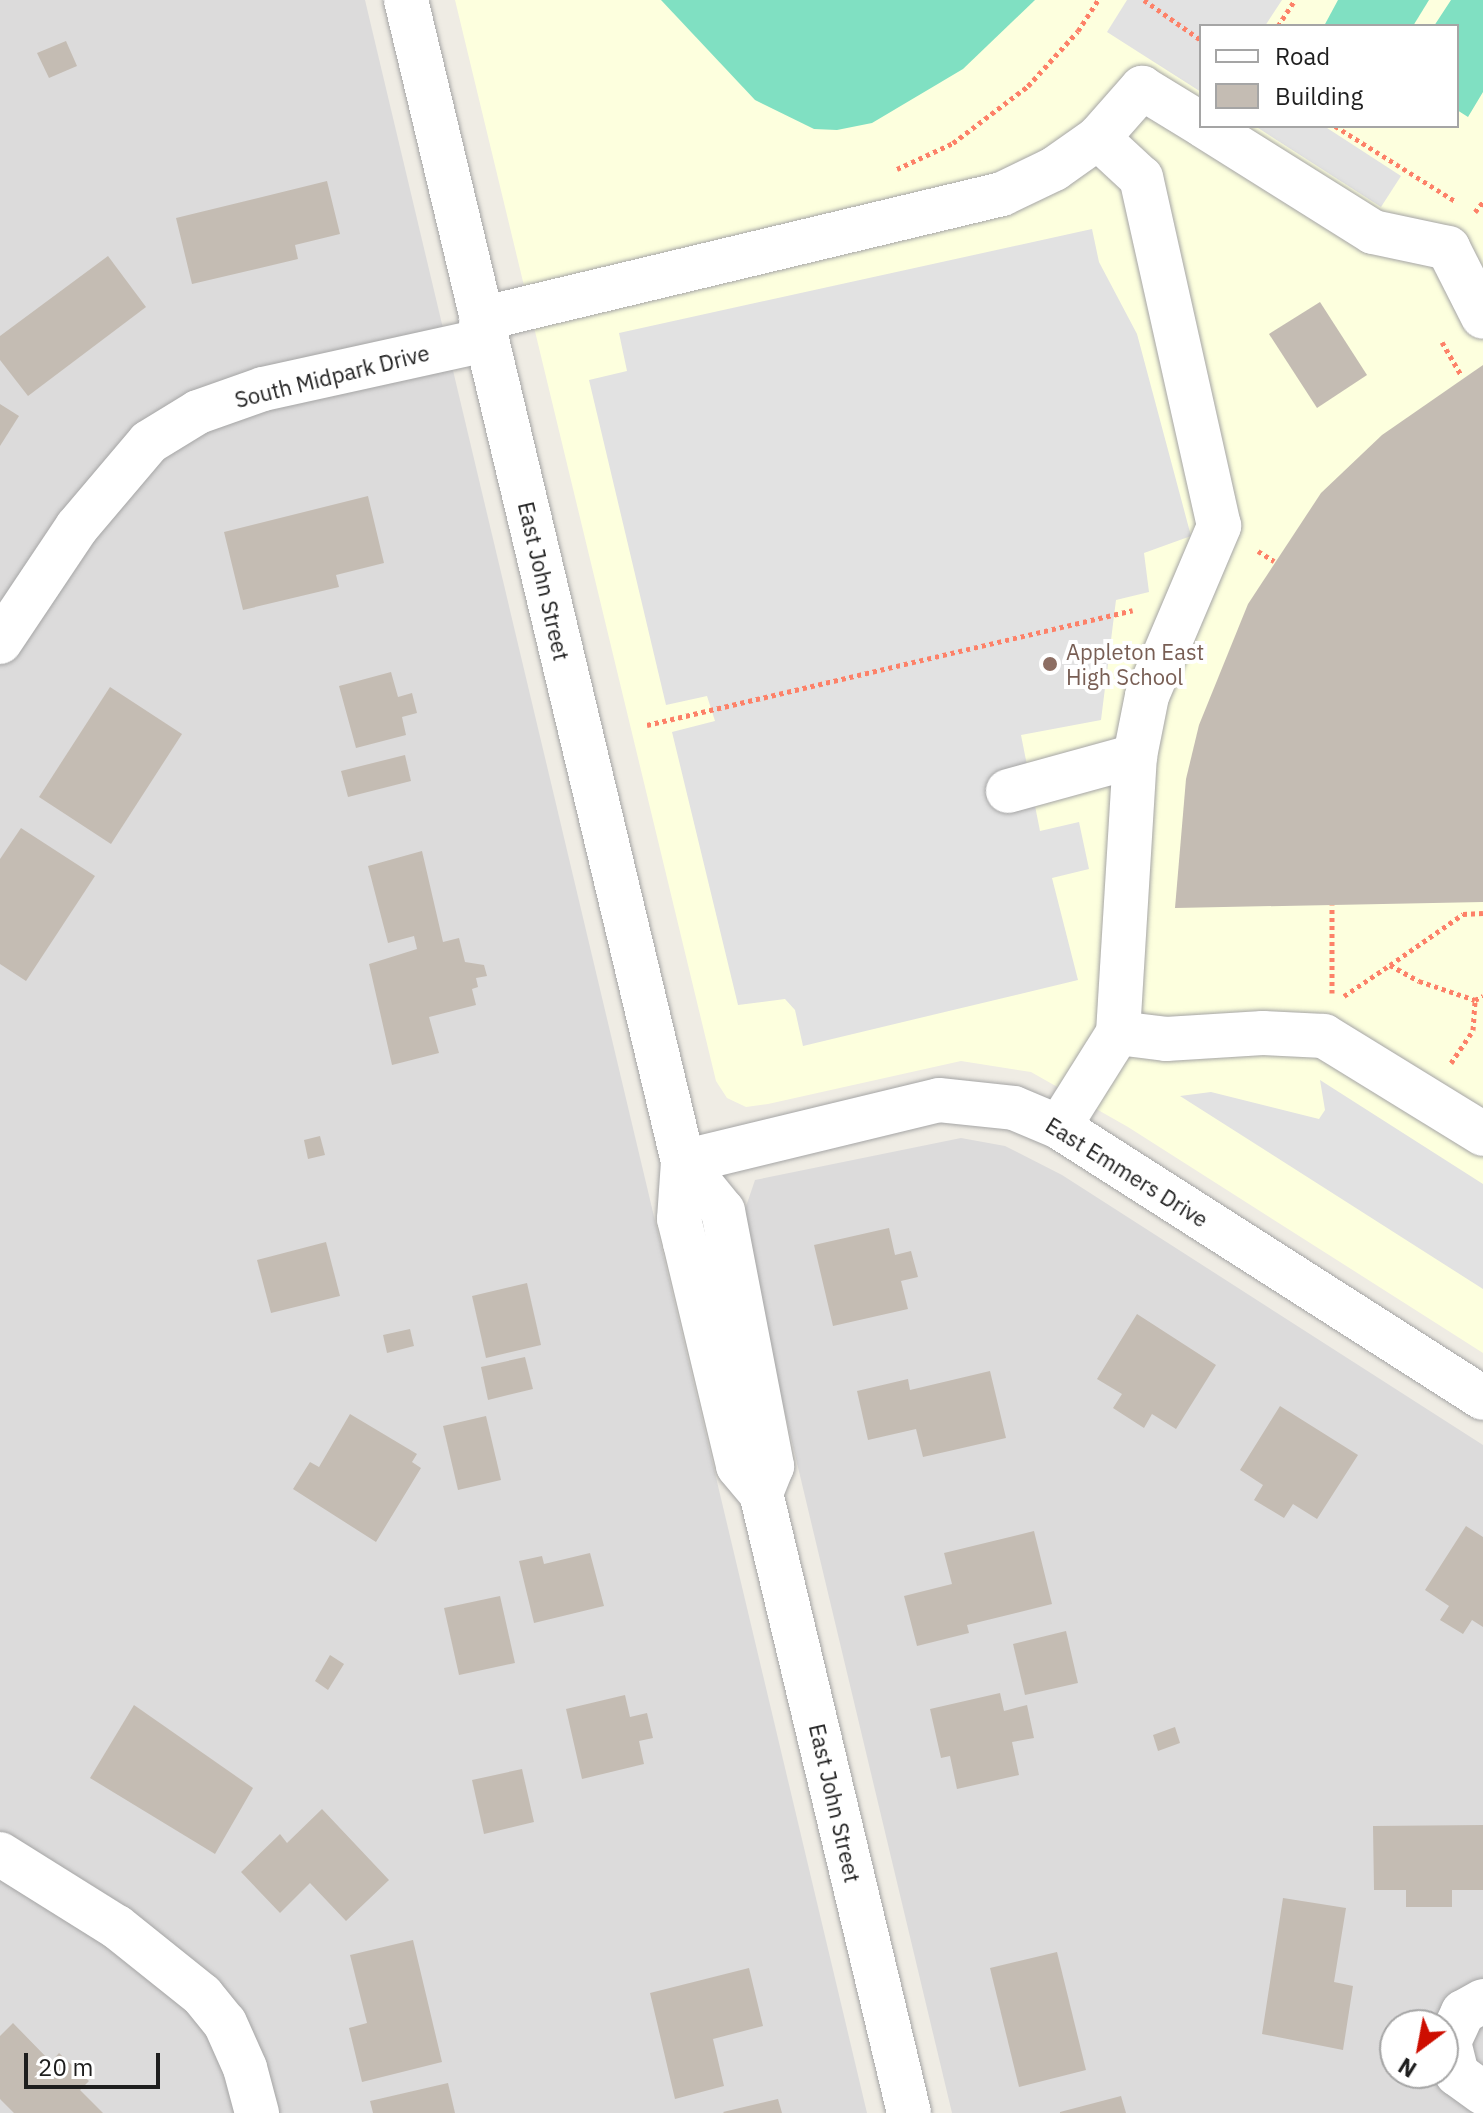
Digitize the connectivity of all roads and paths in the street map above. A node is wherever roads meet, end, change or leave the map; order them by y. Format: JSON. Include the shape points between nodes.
{"nodes":[{"id":1,"x":406,"y":0,"type":"edge"},
{"id":2,"x":1098,"y":0,"type":"edge"},
{"id":3,"x":1144,"y":0,"type":"edge"},
{"id":4,"x":1295,"y":0,"type":"edge"},
{"id":5,"x":1279,"y":24,"type":"edge"},
{"id":6,"x":1199,"y":39,"type":"edge"},
{"id":7,"x":1199,"y":123,"type":"edge"},
{"id":8,"x":1207,"y":128,"type":"edge"},
{"id":9,"x":1338,"y":128,"type":"edge"},
{"id":10,"x":1098,"y":138,"type":"junction"},
{"id":11,"x":892,"y":171,"type":"dead end"},
{"id":12,"x":1483,"y":219,"type":"edge"},
{"id":13,"x":1483,"y":317,"type":"edge"},
{"id":14,"x":484,"y":330,"type":"junction"},
{"id":15,"x":1257,"y":551,"type":"dead end"},
{"id":16,"x":1274,"y":561,"type":"dead end"},
{"id":17,"x":1181,"y":613,"type":"junction"},
{"id":18,"x":0,"y":642,"type":"edge"},
{"id":19,"x":647,"y":725,"type":"dead end"},
{"id":20,"x":1135,"y":756,"type":"junction"},
{"id":21,"x":1008,"y":791,"type":"dead end"},
{"id":22,"x":1332,"y":905,"type":"dead end"},
{"id":23,"x":1483,"y":913,"type":"edge"},
{"id":24,"x":1390,"y":965,"type":"junction"},
{"id":25,"x":1483,"y":996,"type":"edge"},
{"id":26,"x":1475,"y":1000,"type":"junction"},
{"id":27,"x":1118,"y":1033,"type":"junction"},
{"id":28,"x":1444,"y":1074,"type":"dead end"},
{"id":29,"x":1059,"y":1127,"type":"junction"},
{"id":30,"x":1483,"y":1134,"type":"edge"},
{"id":31,"x":683,"y":1162,"type":"junction"},
{"id":32,"x":1483,"y":1398,"type":"edge"},
{"id":33,"x":0,"y":1854,"type":"edge"},
{"id":34,"x":1483,"y":2001,"type":"edge"},
{"id":35,"x":1483,"y":2093,"type":"edge"},
{"id":36,"x":257,"y":2113,"type":"edge"},
{"id":37,"x":909,"y":2113,"type":"edge"}],
"edges":[{"from":1,"to":14,"type":"street","name":"East John Street"},
{"from":2,"to":11,"type":"path","via":[[1055,60],[1004,107],[953,143]]},
{"from":3,"to":6,"type":"path"},
{"from":4,"to":5,"type":"path"},
{"from":7,"to":10,"type":"street","name":"South Midpark Drive","via":[[1142,88]]},
{"from":8,"to":13,"type":"street","via":[[1373,232],[1448,248]]},
{"from":9,"to":12,"type":"path"},
{"from":10,"to":14,"type":"street","name":"South Midpark Drive","via":[[1054,169],[1002,194]]},
{"from":10,"to":17,"type":"street","via":[[1141,178],[1219,526]]},
{"from":14,"to":18,"type":"street","name":"South Midpark Drive","via":[[263,389],[198,412],[161,435],[114,480],[77,527]]},
{"from":14,"to":31,"type":"street","name":"East John Street"},
{"from":15,"to":16,"type":"path"},
{"from":17,"to":19,"type":"path","via":[[1160,603]]},
{"from":17,"to":20,"type":"street","via":[[1147,696]]},
{"from":20,"to":21,"type":"street"},
{"from":20,"to":27,"type":"street"},
{"from":22,"to":24,"type":"path","via":[[1330,1005]]},
{"from":23,"to":24,"type":"path","via":[[1463,914]]},
{"from":24,"to":26,"type":"path"},
{"from":25,"to":26,"type":"path"},
{"from":26,"to":28,"type":"path","via":[[1473,1030]]},
{"from":27,"to":29,"type":"street"},
{"from":27,"to":30,"type":"street","via":[[1166,1039],[1263,1033],[1324,1036]]},
{"from":29,"to":31,"type":"street","name":"East Emmers Drive","via":[[1014,1108],[939,1100]]},
{"from":29,"to":32,"type":"street","name":"East Emmers Drive"},
{"from":31,"to":37,"type":"street","name":"East John Street","via":[[679,1219],[738,1466],[761,1493]]},
{"from":33,"to":36,"type":"street","via":[[117,1927],[202,1995],[225,2023]]},
{"from":34,"to":35,"type":"street","via":[[1463,2012],[1449,2042],[1457,2074]]}]}
